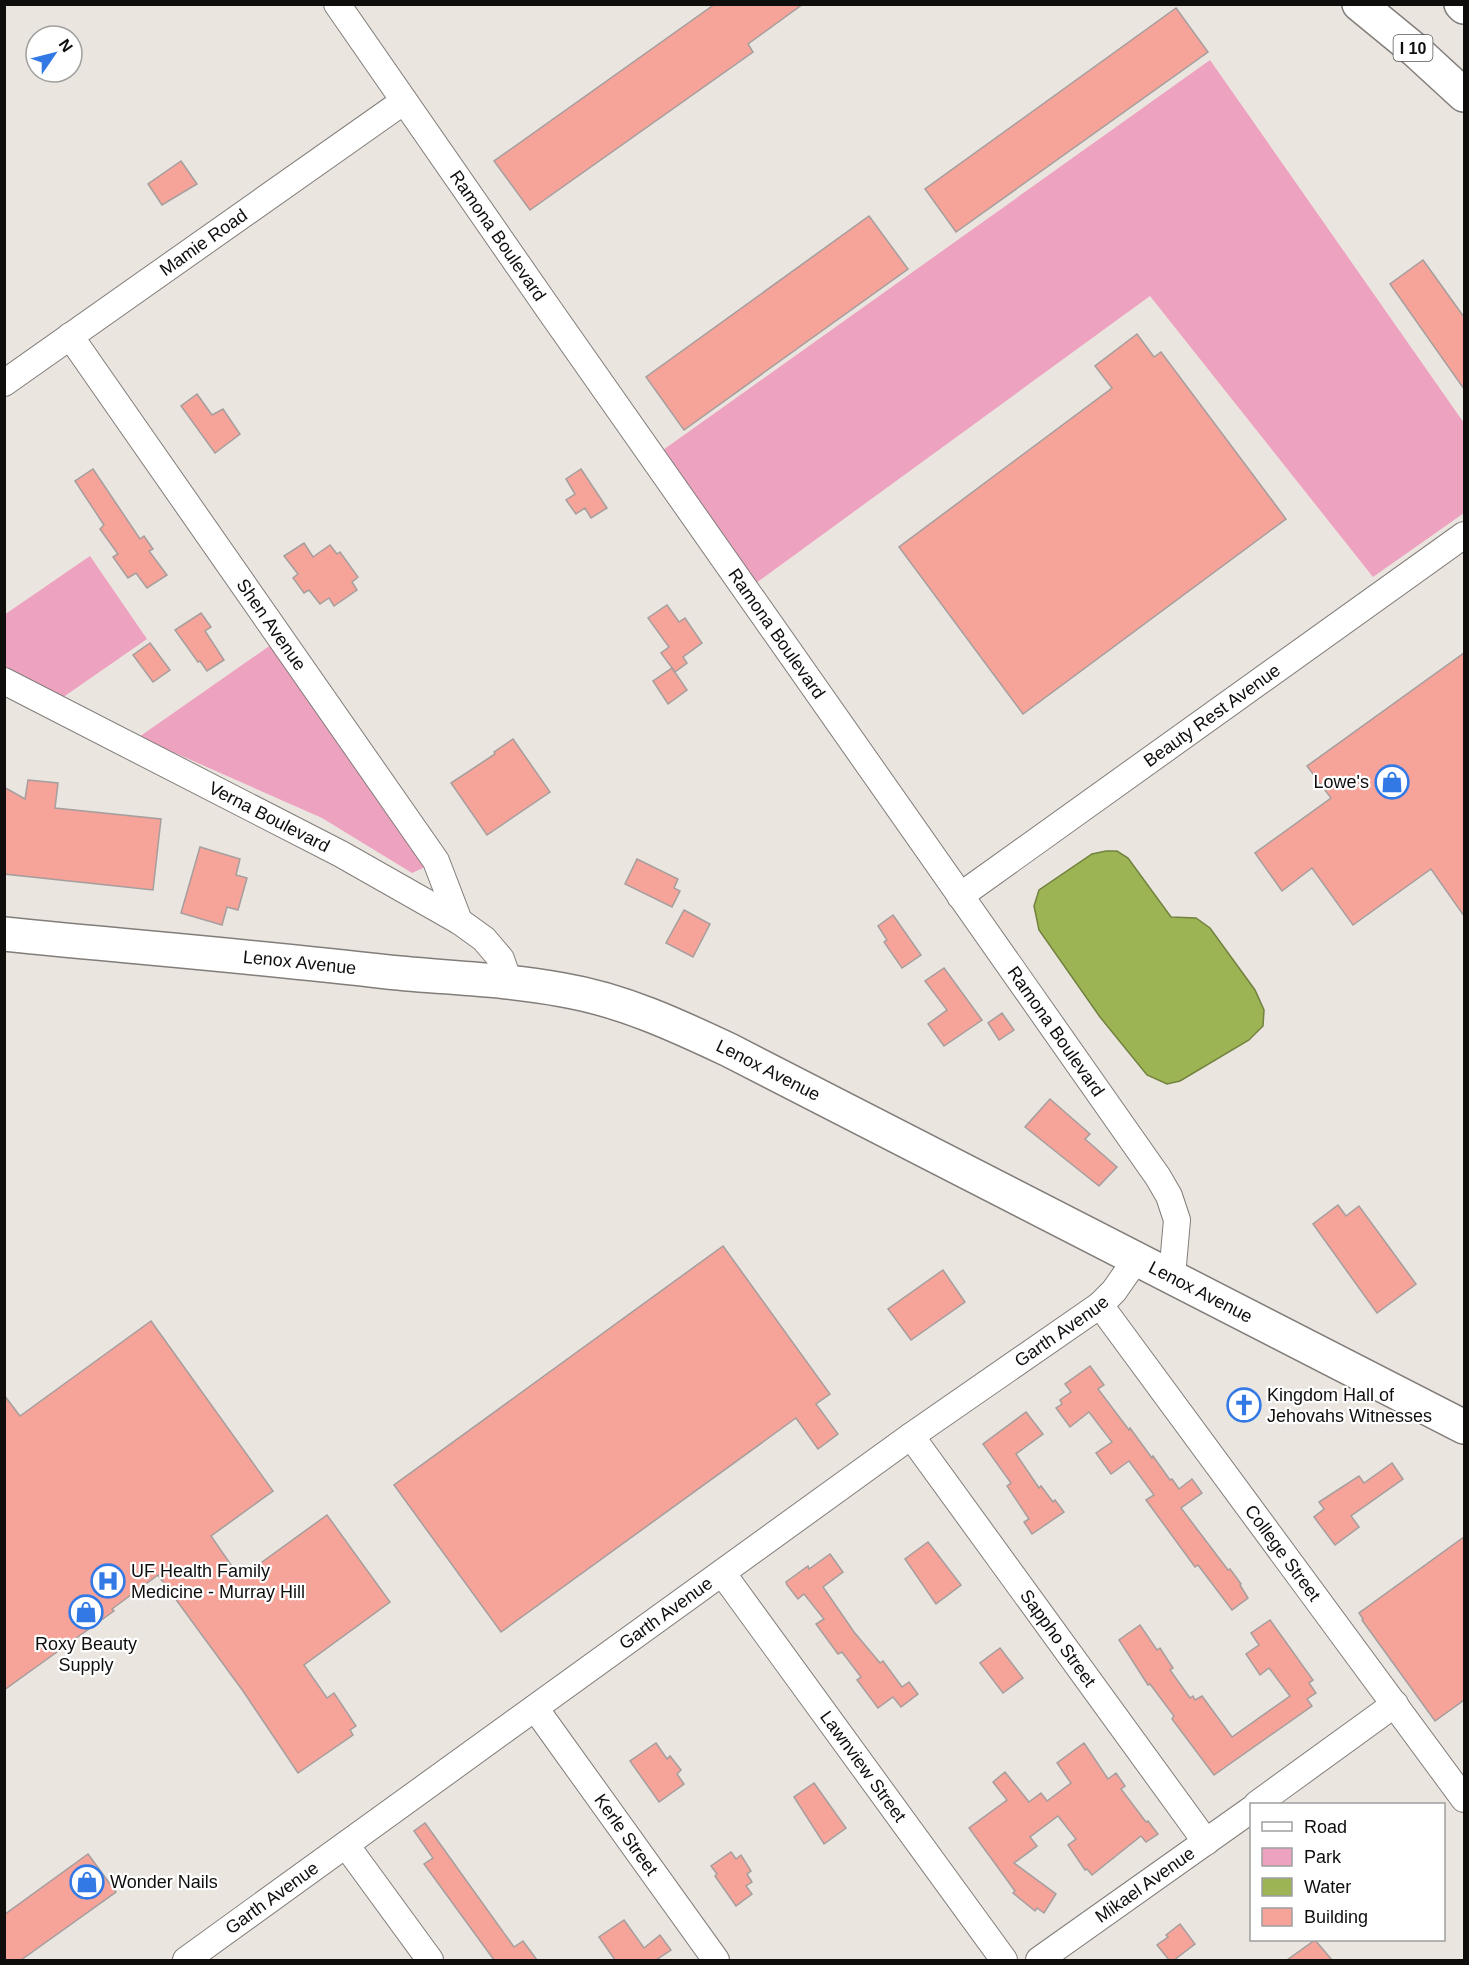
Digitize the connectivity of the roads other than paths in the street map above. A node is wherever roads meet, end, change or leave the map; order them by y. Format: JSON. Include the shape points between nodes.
{"nodes":[{"id":1,"x":337,"y":4,"type":"edge"},
{"id":2,"x":1359,"y":4,"type":"edge"},
{"id":3,"x":1464,"y":95,"type":"edge"},
{"id":4,"x":404,"y":100,"type":"junction"},
{"id":5,"x":70,"y":336,"type":"junction"},
{"id":6,"x":4,"y":383,"type":"edge"},
{"id":7,"x":1464,"y":535,"type":"edge"},
{"id":8,"x":4,"y":681,"type":"edge"},
{"id":9,"x":960,"y":896,"type":"junction"},
{"id":10,"x":459,"y":921,"type":"junction"},
{"id":11,"x":4,"y":934,"type":"edge"},
{"id":12,"x":509,"y":982,"type":"junction"},
{"id":13,"x":1137,"y":1258,"type":"junction"},
{"id":14,"x":1172,"y":1276,"type":"junction"},
{"id":15,"x":1100,"y":1305,"type":"junction"},
{"id":16,"x":1464,"y":1427,"type":"edge"},
{"id":17,"x":911,"y":1436,"type":"junction"},
{"id":18,"x":723,"y":1574,"type":"junction"},
{"id":19,"x":1395,"y":1704,"type":"junction"},
{"id":20,"x":535,"y":1708,"type":"junction"},
{"id":21,"x":1464,"y":1799,"type":"edge"},
{"id":22,"x":1258,"y":1803,"type":"edge"},
{"id":23,"x":1250,"y":1810,"type":"edge"},
{"id":24,"x":1206,"y":1842,"type":"junction"},
{"id":25,"x":346,"y":1845,"type":"junction"},
{"id":26,"x":186,"y":1960,"type":"edge"},
{"id":27,"x":430,"y":1960,"type":"edge"},
{"id":28,"x":716,"y":1960,"type":"edge"},
{"id":29,"x":1004,"y":1960,"type":"edge"},
{"id":30,"x":1039,"y":1960,"type":"edge"}],
"edges":[{"from":1,"to":4,"type":"street","name":"Ramona Boulevard"},
{"from":2,"to":3,"type":"main road","number":"I 10"},
{"from":4,"to":5,"type":"street","name":"Mamie Road"},
{"from":4,"to":9,"type":"street","name":"Ramona Boulevard"},
{"from":5,"to":6,"type":"street","name":"Mamie Road"},
{"from":5,"to":10,"type":"street","name":"Shen Avenue","via":[[436,861]]},
{"from":7,"to":9,"type":"street","name":"Beauty Rest Avenue"},
{"from":8,"to":10,"type":"street","name":"Verna Boulevard","via":[[341,854]]},
{"from":9,"to":14,"type":"street","name":"Ramona Boulevard","via":[[1169,1196],[1177,1220]]},
{"from":10,"to":12,"type":"street","name":"Verna Boulevard","via":[[484,939],[501,959]]},
{"from":11,"to":12,"type":"main road","name":"Lenox Avenue"},
{"from":12,"to":13,"type":"main road","name":"Lenox Avenue","via":[[565,990],[634,1008],[694,1033]]},
{"from":13,"to":14,"type":"main road","name":"Lenox Avenue"},
{"from":13,"to":15,"type":"street","name":"Garth Avenue"},
{"from":14,"to":16,"type":"main road","name":"Lenox Avenue"},
{"from":15,"to":17,"type":"street","name":"Garth Avenue"},
{"from":15,"to":19,"type":"street","name":"College Street"},
{"from":17,"to":18,"type":"street","name":"Garth Avenue"},
{"from":17,"to":24,"type":"street","name":"Sappho Street"},
{"from":18,"to":20,"type":"street","name":"Garth Avenue"},
{"from":18,"to":29,"type":"street","name":"Lawnview Street"},
{"from":19,"to":21,"type":"street","name":"College Street"},
{"from":19,"to":22,"type":"street"},
{"from":20,"to":25,"type":"street","name":"Garth Avenue"},
{"from":20,"to":28,"type":"street","name":"Kerle Street"},
{"from":23,"to":24,"type":"street","name":"Mikael Avenue"},
{"from":24,"to":30,"type":"street","name":"Mikael Avenue"},
{"from":25,"to":26,"type":"street","name":"Garth Avenue"},
{"from":25,"to":27,"type":"street"}]}
